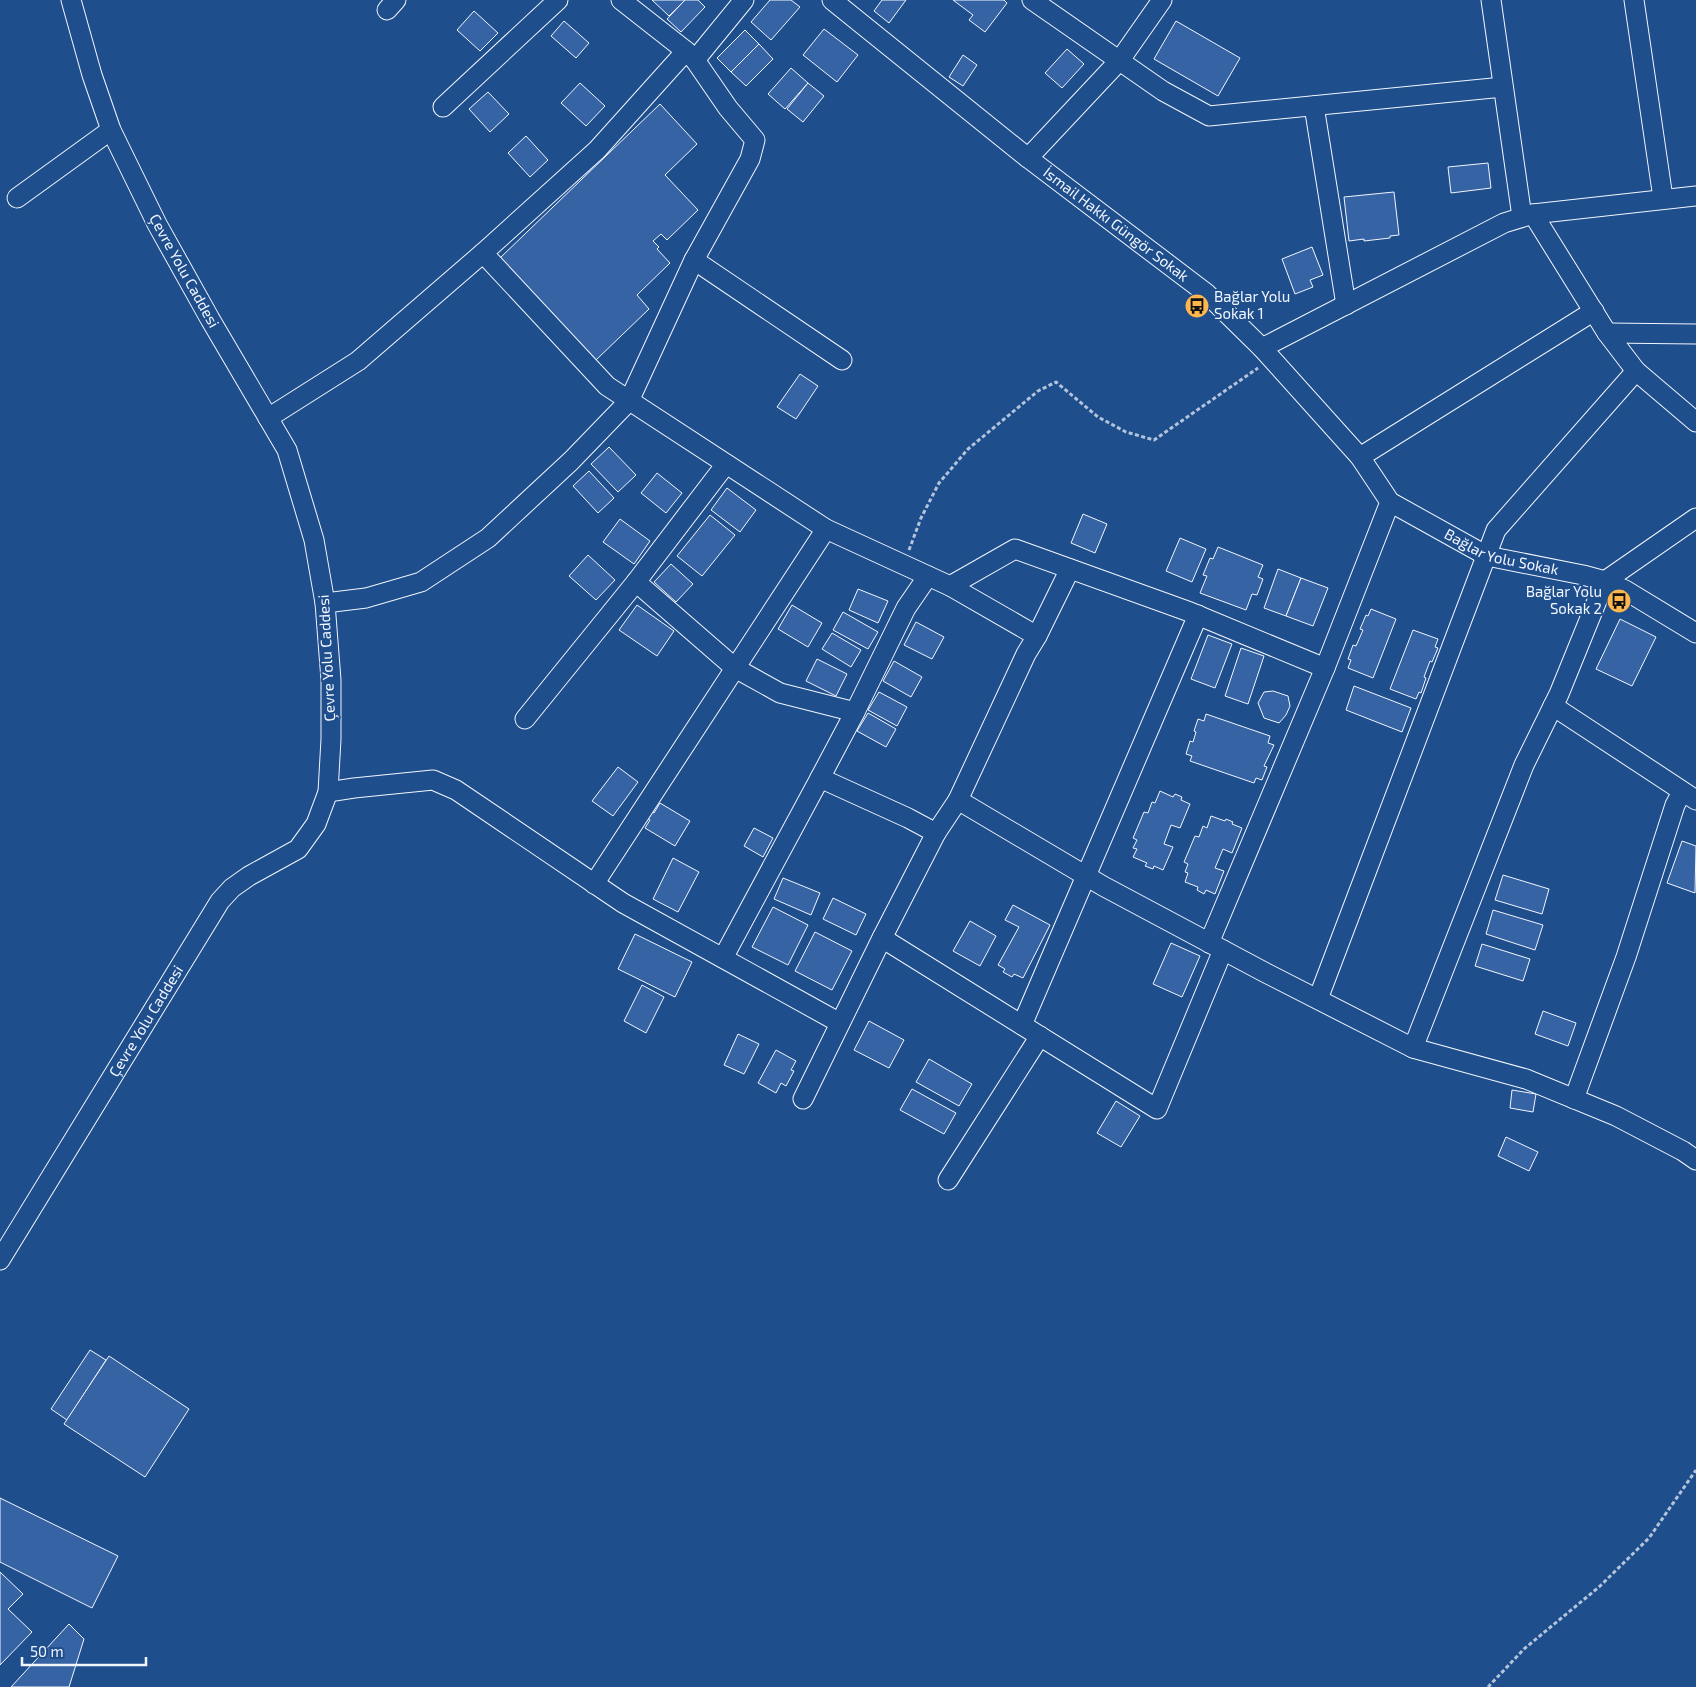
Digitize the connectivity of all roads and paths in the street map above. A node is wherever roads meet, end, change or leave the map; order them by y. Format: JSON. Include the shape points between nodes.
{"nodes":[{"id":1,"x":71,"y":0,"type":"edge"},
{"id":2,"x":558,"y":0,"type":"edge"},
{"id":3,"x":621,"y":0,"type":"edge"},
{"id":4,"x":744,"y":0,"type":"edge"},
{"id":5,"x":832,"y":0,"type":"edge"},
{"id":6,"x":1032,"y":0,"type":"edge"},
{"id":7,"x":1162,"y":0,"type":"edge"},
{"id":8,"x":1491,"y":0,"type":"edge"},
{"id":9,"x":1634,"y":0,"type":"edge"},
{"id":10,"x":690,"y":55,"type":"junction"},
{"id":11,"x":1120,"y":60,"type":"junction"},
{"id":12,"x":1503,"y":87,"type":"junction"},
{"id":13,"x":1314,"y":106,"type":"junction"},
{"id":14,"x":443,"y":107,"type":"dead end"},
{"id":15,"x":111,"y":130,"type":"junction"},
{"id":16,"x":1028,"y":158,"type":"junction"},
{"id":17,"x":1696,"y":196,"type":"edge"},
{"id":18,"x":17,"y":198,"type":"dead end"},
{"id":19,"x":1663,"y":198,"type":"junction"},
{"id":20,"x":1528,"y":215,"type":"junction"},
{"id":21,"x":483,"y":253,"type":"junction"},
{"id":22,"x":694,"y":260,"type":"junction"},
{"id":23,"x":1346,"y":305,"type":"junction"},
{"id":24,"x":1594,"y":311,"type":"junction"},
{"id":25,"x":1607,"y":333,"type":"junction"},
{"id":26,"x":1696,"y":334,"type":"edge"},
{"id":27,"x":1267,"y":354,"type":"junction"},
{"id":28,"x":842,"y":360,"type":"dead end"},
{"id":29,"x":1636,"y":371,"type":"junction"},
{"id":30,"x":628,"y":400,"type":"junction"},
{"id":31,"x":268,"y":418,"type":"junction"},
{"id":32,"x":1696,"y":422,"type":"edge"},
{"id":33,"x":1360,"y":457,"type":"junction"},
{"id":34,"x":726,"y":464,"type":"junction"},
{"id":35,"x":1390,"y":502,"type":"junction"},
{"id":36,"x":1696,"y":518,"type":"edge"},
{"id":37,"x":826,"y":529,"type":"junction"},
{"id":38,"x":1487,"y":556,"type":"junction"},
{"id":39,"x":903,"y":564,"type":"junction"},
{"id":40,"x":1070,"y":569,"type":"junction"},
{"id":41,"x":928,"y":576,"type":"junction"},
{"id":42,"x":1606,"y":581,"type":"junction"},
{"id":43,"x":636,"y":582,"type":"junction"},
{"id":44,"x":950,"y":586,"type":"junction"},
{"id":45,"x":325,"y":603,"type":"junction"},
{"id":46,"x":1198,"y":615,"type":"junction"},
{"id":47,"x":1696,"y":633,"type":"edge"},
{"id":48,"x":1037,"y":636,"type":"junction"},
{"id":49,"x":735,"y":668,"type":"junction"},
{"id":50,"x":1324,"y":668,"type":"junction"},
{"id":51,"x":1552,"y":706,"type":"junction"},
{"id":52,"x":855,"y":712,"type":"junction"},
{"id":53,"x":525,"y":719,"type":"dead end"},
{"id":54,"x":820,"y":778,"type":"junction"},
{"id":55,"x":328,"y":792,"type":"junction"},
{"id":56,"x":1689,"y":796,"type":"edge"},
{"id":57,"x":958,"y":800,"type":"junction"},
{"id":58,"x":936,"y":833,"type":"junction"},
{"id":59,"x":1086,"y":876,"type":"junction"},
{"id":60,"x":594,"y":884,"type":"junction"},
{"id":61,"x":882,"y":938,"type":"junction"},
{"id":62,"x":1216,"y":946,"type":"junction"},
{"id":63,"x":723,"y":958,"type":"junction"},
{"id":64,"x":1318,"y":999,"type":"junction"},
{"id":65,"x":840,"y":1023,"type":"junction"},
{"id":66,"x":1022,"y":1025,"type":"junction"},
{"id":67,"x":1040,"y":1036,"type":"junction"},
{"id":68,"x":1413,"y":1048,"type":"junction"},
{"id":69,"x":1574,"y":1098,"type":"junction"},
{"id":70,"x":803,"y":1099,"type":"dead end"},
{"id":71,"x":1696,"y":1160,"type":"edge"},
{"id":72,"x":948,"y":1180,"type":"dead end"},
{"id":73,"x":0,"y":1260,"type":"edge"},
{"id":74,"x":1696,"y":1470,"type":"edge"},
{"id":75,"x":1488,"y":1687,"type":"edge"}],
"edges":[{"from":1,"to":15,"type":"street","name":"Çevre Yolu Caddesi"},
{"from":2,"to":14,"type":"street"},
{"from":3,"to":10,"type":"street"},
{"from":4,"to":10,"type":"street"},
{"from":5,"to":16,"type":"street","name":"İsmail Hakkı Güngör Sokak"},
{"from":6,"to":11,"type":"street"},
{"from":7,"to":11,"type":"street"},
{"from":8,"to":12,"type":"street"},
{"from":9,"to":19,"type":"street"},
{"from":10,"to":21,"type":"street","via":[[597,150]]},
{"from":10,"to":22,"type":"street","via":[[755,140],[750,159]]},
{"from":11,"to":13,"type":"street","via":[[1163,91],[1209,116]]},
{"from":11,"to":16,"type":"street"},
{"from":12,"to":13,"type":"street"},
{"from":12,"to":20,"type":"street"},
{"from":13,"to":23,"type":"street"},
{"from":15,"to":18,"type":"street"},
{"from":15,"to":31,"type":"street","name":"Çevre Yolu Caddesi","via":[[157,224]]},
{"from":16,"to":27,"type":"street","name":"İsmail Hakkı Güngör Sokak","via":[[1206,293]]},
{"from":17,"to":19,"type":"street"},
{"from":19,"to":20,"type":"street"},
{"from":20,"to":23,"type":"street","via":[[1504,223]]},
{"from":20,"to":24,"type":"street"},
{"from":21,"to":30,"type":"street","via":[[607,386]]},
{"from":21,"to":31,"type":"street","via":[[358,361]]},
{"from":22,"to":28,"type":"street"},
{"from":22,"to":30,"type":"street"},
{"from":23,"to":27,"type":"street"},
{"from":24,"to":25,"type":"street"},
{"from":24,"to":33,"type":"street"},
{"from":25,"to":26,"type":"street"},
{"from":25,"to":29,"type":"street"},
{"from":27,"to":33,"type":"street","name":"İsmail Hakkı Güngör Sokak"},
{"from":27,"to":39,"type":"path","via":[[1154,440],[1126,432],[1098,417],[1056,382],[1038,391],[968,450],[939,482]]},
{"from":29,"to":32,"type":"street"},
{"from":29,"to":38,"type":"street","via":[[1496,530]]},
{"from":30,"to":34,"type":"street"},
{"from":30,"to":45,"type":"street","via":[[571,462],[488,538],[421,582],[366,598]]},
{"from":31,"to":45,"type":"street","name":"Çevre Yolu Caddesi","via":[[287,450],[314,540]]},
{"from":33,"to":35,"type":"street","name":"İsmail Hakkı Güngör Sokak"},
{"from":34,"to":37,"type":"street"},
{"from":34,"to":43,"type":"street"},
{"from":35,"to":38,"type":"street","name":"Bağlar Yolu Sokak"},
{"from":35,"to":50,"type":"street"},
{"from":36,"to":42,"type":"street"},
{"from":37,"to":39,"type":"street"},
{"from":37,"to":49,"type":"street"},
{"from":38,"to":42,"type":"street","name":"Bağlar Yolu Sokak"},
{"from":38,"to":64,"type":"street"},
{"from":39,"to":41,"type":"street"},
{"from":40,"to":44,"type":"street","via":[[1015,549]]},
{"from":40,"to":46,"type":"street"},
{"from":40,"to":48,"type":"street"},
{"from":41,"to":44,"type":"street"},
{"from":41,"to":52,"type":"street","via":[[906,608]]},
{"from":42,"to":47,"type":"street","name":"Bağlar Yolu Sokak"},
{"from":42,"to":51,"type":"street"},
{"from":43,"to":49,"type":"street"},
{"from":43,"to":53,"type":"street"},
{"from":44,"to":48,"type":"street"},
{"from":45,"to":55,"type":"street","name":"Çevre Yolu Caddesi","via":[[331,680]]},
{"from":46,"to":50,"type":"street"},
{"from":46,"to":59,"type":"street"},
{"from":48,"to":57,"type":"street"},
{"from":49,"to":52,"type":"street","via":[[780,693]]},
{"from":49,"to":60,"type":"street"},
{"from":50,"to":62,"type":"street"},
{"from":51,"to":56,"type":"street"},
{"from":51,"to":68,"type":"street","via":[[1524,765]]},
{"from":52,"to":54,"type":"street"},
{"from":54,"to":58,"type":"street"},
{"from":54,"to":63,"type":"street"},
{"from":55,"to":60,"type":"street","via":[[433,780],[456,790]]},
{"from":55,"to":73,"type":"street","name":"Çevre Yolu Caddesi","via":[[316,824],[298,849],[232,888],[220,901]]},
{"from":56,"to":69,"type":"street","via":[[1675,804],[1626,957]]},
{"from":57,"to":58,"type":"street"},
{"from":57,"to":59,"type":"street"},
{"from":58,"to":61,"type":"street"},
{"from":59,"to":62,"type":"street"},
{"from":59,"to":66,"type":"street"},
{"from":60,"to":63,"type":"street","via":[[623,904]]},
{"from":61,"to":65,"type":"street"},
{"from":61,"to":66,"type":"street"},
{"from":62,"to":64,"type":"street"},
{"from":62,"to":67,"type":"street","via":[[1157,1109]]},
{"from":63,"to":65,"type":"street"},
{"from":64,"to":68,"type":"street"},
{"from":65,"to":70,"type":"street"},
{"from":66,"to":67,"type":"street"},
{"from":67,"to":72,"type":"street"},
{"from":68,"to":69,"type":"street","via":[[1526,1079]]},
{"from":69,"to":71,"type":"street","via":[[1616,1116]]},
{"from":74,"to":75,"type":"path","via":[[1649,1538],[1599,1587],[1524,1649]]}]}
